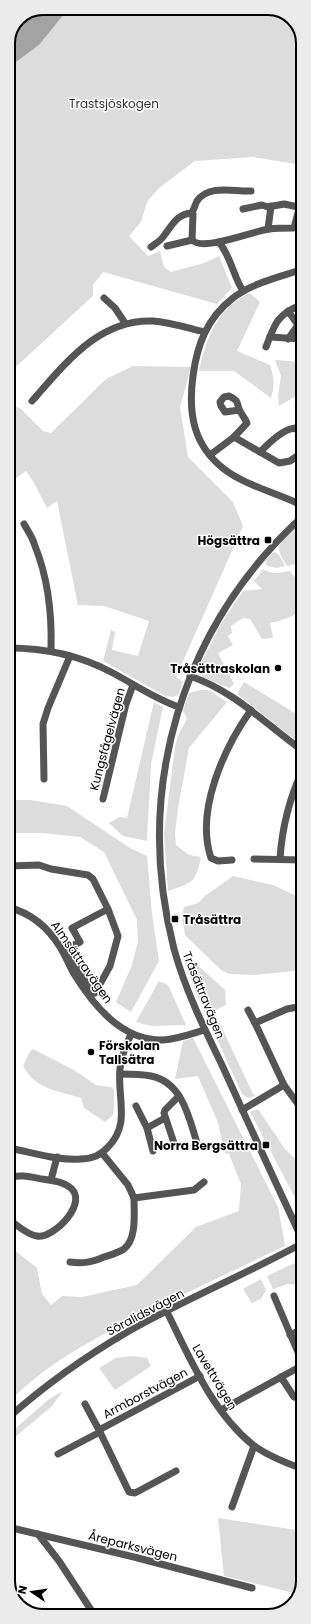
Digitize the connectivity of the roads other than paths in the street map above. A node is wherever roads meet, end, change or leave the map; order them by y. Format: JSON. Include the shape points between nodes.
{"nodes":[{"id":1,"x":251,"y":191,"type":"dead end"},
{"id":2,"x":271,"y":206,"type":"junction"},
{"id":3,"x":296,"y":206,"type":"edge"},
{"id":4,"x":242,"y":209,"type":"dead end"},
{"id":5,"x":192,"y":212,"type":"junction"},
{"id":6,"x":296,"y":220,"type":"edge"},
{"id":7,"x":268,"y":229,"type":"junction"},
{"id":8,"x":192,"y":240,"type":"junction"},
{"id":9,"x":219,"y":242,"type":"junction"},
{"id":10,"x":167,"y":246,"type":"dead end"},
{"id":11,"x":151,"y":247,"type":"dead end"},
{"id":12,"x":296,"y":272,"type":"edge"},
{"id":13,"x":243,"y":291,"type":"junction"},
{"id":14,"x":104,"y":298,"type":"dead end"},
{"id":15,"x":296,"y":307,"type":"edge"},
{"id":16,"x":288,"y":311,"type":"junction"},
{"id":17,"x":296,"y":322,"type":"edge"},
{"id":18,"x":125,"y":323,"type":"junction"},
{"id":19,"x":296,"y":328,"type":"edge"},
{"id":20,"x":204,"y":332,"type":"junction"},
{"id":21,"x":270,"y":337,"type":"junction"},
{"id":22,"x":288,"y":338,"type":"junction"},
{"id":23,"x":296,"y":339,"type":"edge"},
{"id":24,"x":266,"y":347,"type":"dead end"},
{"id":25,"x":32,"y":401,"type":"dead end"},
{"id":26,"x":239,"y":410,"type":"dead end"},
{"id":27,"x":296,"y":428,"type":"edge"},
{"id":28,"x":234,"y":437,"type":"junction"},
{"id":29,"x":260,"y":452,"type":"junction"},
{"id":30,"x":210,"y":455,"type":"junction"},
{"id":31,"x":296,"y":457,"type":"edge"},
{"id":32,"x":296,"y":503,"type":"edge"},
{"id":33,"x":296,"y":523,"type":"edge"},
{"id":34,"x":24,"y":524,"type":"dead end"},
{"id":35,"x":15,"y":648,"type":"edge"},
{"id":36,"x":51,"y":650,"type":"junction"},
{"id":37,"x":70,"y":656,"type":"junction"},
{"id":38,"x":190,"y":676,"type":"junction"},
{"id":39,"x":133,"y":685,"type":"junction"},
{"id":40,"x":179,"y":707,"type":"junction"},
{"id":41,"x":251,"y":710,"type":"junction"},
{"id":42,"x":296,"y":746,"type":"edge"},
{"id":43,"x":44,"y":779,"type":"dead end"},
{"id":44,"x":296,"y":785,"type":"edge"},
{"id":45,"x":103,"y":799,"type":"dead end"},
{"id":46,"x":254,"y":859,"type":"dead end"},
{"id":47,"x":280,"y":859,"type":"junction"},
{"id":48,"x":232,"y":860,"type":"dead end"},
{"id":49,"x":296,"y":860,"type":"edge"},
{"id":50,"x":15,"y":865,"type":"edge"},
{"id":51,"x":15,"y":909,"type":"edge"},
{"id":52,"x":108,"y":909,"type":"junction"},
{"id":53,"x":296,"y":1007,"type":"edge"},
{"id":54,"x":248,"y":1010,"type":"dead end"},
{"id":55,"x":255,"y":1024,"type":"junction"},
{"id":56,"x":204,"y":1030,"type":"junction"},
{"id":57,"x":131,"y":1034,"type":"junction"},
{"id":58,"x":120,"y":1074,"type":"junction"},
{"id":59,"x":284,"y":1085,"type":"junction"},
{"id":60,"x":179,"y":1096,"type":"junction"},
{"id":61,"x":296,"y":1101,"type":"edge"},
{"id":62,"x":136,"y":1106,"type":"dead end"},
{"id":63,"x":242,"y":1110,"type":"junction"},
{"id":64,"x":165,"y":1118,"type":"junction"},
{"id":65,"x":146,"y":1128,"type":"junction"},
{"id":66,"x":197,"y":1143,"type":"dead end"},
{"id":67,"x":176,"y":1146,"type":"dead end"},
{"id":68,"x":15,"y":1149,"type":"edge"},
{"id":69,"x":153,"y":1151,"type":"dead end"},
{"id":70,"x":102,"y":1153,"type":"junction"},
{"id":71,"x":57,"y":1157,"type":"junction"},
{"id":72,"x":15,"y":1177,"type":"edge"},
{"id":73,"x":51,"y":1180,"type":"junction"},
{"id":74,"x":204,"y":1182,"type":"dead end"},
{"id":75,"x":134,"y":1198,"type":"junction"},
{"id":76,"x":15,"y":1223,"type":"edge"},
{"id":77,"x":296,"y":1227,"type":"edge"},
{"id":78,"x":296,"y":1246,"type":"edge"},
{"id":79,"x":70,"y":1262,"type":"dead end"},
{"id":80,"x":274,"y":1296,"type":"dead end"},
{"id":81,"x":167,"y":1312,"type":"junction"},
{"id":82,"x":296,"y":1332,"type":"edge"},
{"id":83,"x":290,"y":1335,"type":"junction"},
{"id":84,"x":296,"y":1348,"type":"edge"},
{"id":85,"x":296,"y":1368,"type":"edge"},
{"id":86,"x":200,"y":1376,"type":"junction"},
{"id":87,"x":281,"y":1377,"type":"junction"},
{"id":88,"x":296,"y":1398,"type":"edge"},
{"id":89,"x":86,"y":1404,"type":"dead end"},
{"id":90,"x":221,"y":1410,"type":"junction"},
{"id":91,"x":15,"y":1412,"type":"edge"},
{"id":92,"x":100,"y":1431,"type":"junction"},
{"id":93,"x":254,"y":1446,"type":"junction"},
{"id":94,"x":58,"y":1454,"type":"dead end"},
{"id":95,"x":296,"y":1466,"type":"edge"},
{"id":96,"x":176,"y":1472,"type":"dead end"},
{"id":97,"x":232,"y":1507,"type":"dead end"},
{"id":98,"x":15,"y":1529,"type":"edge"},
{"id":99,"x":38,"y":1534,"type":"junction"},
{"id":100,"x":252,"y":1588,"type":"dead end"},
{"id":101,"x":90,"y":1609,"type":"edge"}],
"edges":[{"from":1,"to":5,"type":"street","via":[[218,190],[206,194],[198,200]]},
{"from":2,"to":3,"type":"street"},
{"from":2,"to":4,"type":"street"},
{"from":2,"to":7,"type":"street"},
{"from":5,"to":8,"type":"street"},
{"from":5,"to":11,"type":"street","via":[[183,214],[161,240]]},
{"from":6,"to":7,"type":"street","via":[[294,228]]},
{"from":7,"to":9,"type":"street"},
{"from":8,"to":9,"type":"street","via":[[199,244]]},
{"from":8,"to":10,"type":"street"},
{"from":9,"to":13,"type":"street","via":[[229,256],[235,277]]},
{"from":12,"to":13,"type":"street"},
{"from":13,"to":20,"type":"street","via":[[215,315]]},
{"from":14,"to":18,"type":"street"},
{"from":15,"to":16,"type":"street"},
{"from":16,"to":17,"type":"street"},
{"from":16,"to":21,"type":"street","via":[[277,320]]},
{"from":18,"to":20,"type":"street","via":[[163,322]]},
{"from":18,"to":25,"type":"street","via":[[102,334],[76,353]]},
{"from":19,"to":22,"type":"street"},
{"from":20,"to":30,"type":"street","via":[[195,357],[191,405],[196,433]]},
{"from":21,"to":22,"type":"street"},
{"from":21,"to":24,"type":"street"},
{"from":22,"to":23,"type":"street"},
{"from":26,"to":28,"type":"street","via":[[247,423]]},
{"from":27,"to":29,"type":"street","via":[[272,441]]},
{"from":28,"to":29,"type":"street"},
{"from":28,"to":30,"type":"street"},
{"from":29,"to":31,"type":"street","via":[[274,461],[283,463]]},
{"from":30,"to":32,"type":"street","via":[[232,475]]},
{"from":33,"to":38,"type":"street","name":"Tråsättravägen","via":[[274,544],[240,586],[214,628]]},
{"from":34,"to":36,"type":"street","via":[[35,545],[42,571]]},
{"from":35,"to":36,"type":"street"},
{"from":36,"to":37,"type":"street"},
{"from":37,"to":39,"type":"street","via":[[98,666]]},
{"from":37,"to":43,"type":"street","via":[[43,724]]},
{"from":38,"to":40,"type":"street","name":"Tråsättravägen"},
{"from":38,"to":41,"type":"street","via":[[232,696]]},
{"from":39,"to":40,"type":"street","via":[[168,704]]},
{"from":39,"to":45,"type":"street","name":"Kungsfågelvägen"},
{"from":40,"to":56,"type":"street","name":"Tråsättravägen","via":[[162,788],[161,869],[174,950]]},
{"from":41,"to":42,"type":"street"},
{"from":41,"to":48,"type":"street","via":[[227,749],[214,783],[208,815],[207,830],[211,858],[218,861]]},
{"from":44,"to":47,"type":"street","via":[[285,816]]},
{"from":46,"to":47,"type":"street"},
{"from":47,"to":49,"type":"street"},
{"from":50,"to":52,"type":"street","via":[[31,864],[88,875],[93,879]]},
{"from":51,"to":57,"type":"street","name":"Almsättravägen","via":[[31,917],[47,930],[60,946],[90,997],[110,1019]]},
{"from":52,"to":52,"type":"street","via":[[118,936],[110,966],[95,993],[85,981],[68,948],[80,942],[72,928]]},
{"from":53,"to":55,"type":"street"},
{"from":54,"to":55,"type":"street"},
{"from":55,"to":59,"type":"street"},
{"from":56,"to":57,"type":"street","name":"Almsättravägen","via":[[164,1040]]},
{"from":56,"to":63,"type":"street","name":"Tråsättravägen"},
{"from":57,"to":58,"type":"street","via":[[122,1057]]},
{"from":58,"to":60,"type":"street","via":[[153,1076],[174,1087]]},
{"from":58,"to":70,"type":"street","via":[[121,1127],[116,1139]]},
{"from":59,"to":61,"type":"street"},
{"from":59,"to":63,"type":"street"},
{"from":60,"to":64,"type":"street","via":[[165,1110]]},
{"from":60,"to":66,"type":"street","via":[[187,1109]]},
{"from":62,"to":65,"type":"street"},
{"from":63,"to":77,"type":"street","name":"Tråsättravägen"},
{"from":64,"to":65,"type":"street"},
{"from":64,"to":67,"type":"street"},
{"from":65,"to":69,"type":"street"},
{"from":68,"to":71,"type":"street"},
{"from":70,"to":71,"type":"street","via":[[81,1160]]},
{"from":70,"to":75,"type":"street","via":[[128,1185]]},
{"from":71,"to":73,"type":"street"},
{"from":72,"to":73,"type":"street"},
{"from":73,"to":76,"type":"street","via":[[68,1186],[75,1193],[75,1205],[70,1215],[47,1235],[39,1237]]},
{"from":74,"to":75,"type":"street","via":[[194,1190]]},
{"from":75,"to":79,"type":"street","via":[[132,1233],[126,1248],[86,1263]]},
{"from":78,"to":81,"type":"street","name":"Söralidsvägen"},
{"from":80,"to":83,"type":"street"},
{"from":81,"to":86,"type":"street","name":"Lavettvägen"},
{"from":81,"to":91,"type":"street","name":"Söralidsvägen","via":[[130,1331],[72,1368]]},
{"from":82,"to":83,"type":"street"},
{"from":83,"to":84,"type":"street"},
{"from":85,"to":87,"type":"street"},
{"from":86,"to":90,"type":"street","name":"Lavettvägen"},
{"from":86,"to":92,"type":"street","name":"Armborstvägen"},
{"from":87,"to":88,"type":"street"},
{"from":87,"to":90,"type":"street"},
{"from":89,"to":92,"type":"street","name":"Armborstvägen"},
{"from":90,"to":93,"type":"street","name":"Lavettvägen"},
{"from":92,"to":94,"type":"street","name":"Armborstvägen"},
{"from":92,"to":96,"type":"street","name":"Armborstvägen","via":[[129,1492],[135,1493]]},
{"from":93,"to":95,"type":"street","name":"Lavettvägen"},
{"from":93,"to":97,"type":"street"},
{"from":98,"to":99,"type":"street","name":"Åreparksvägen"},
{"from":99,"to":100,"type":"street","name":"Åreparksvägen"},
{"from":99,"to":101,"type":"street","via":[[59,1561]]}]}
